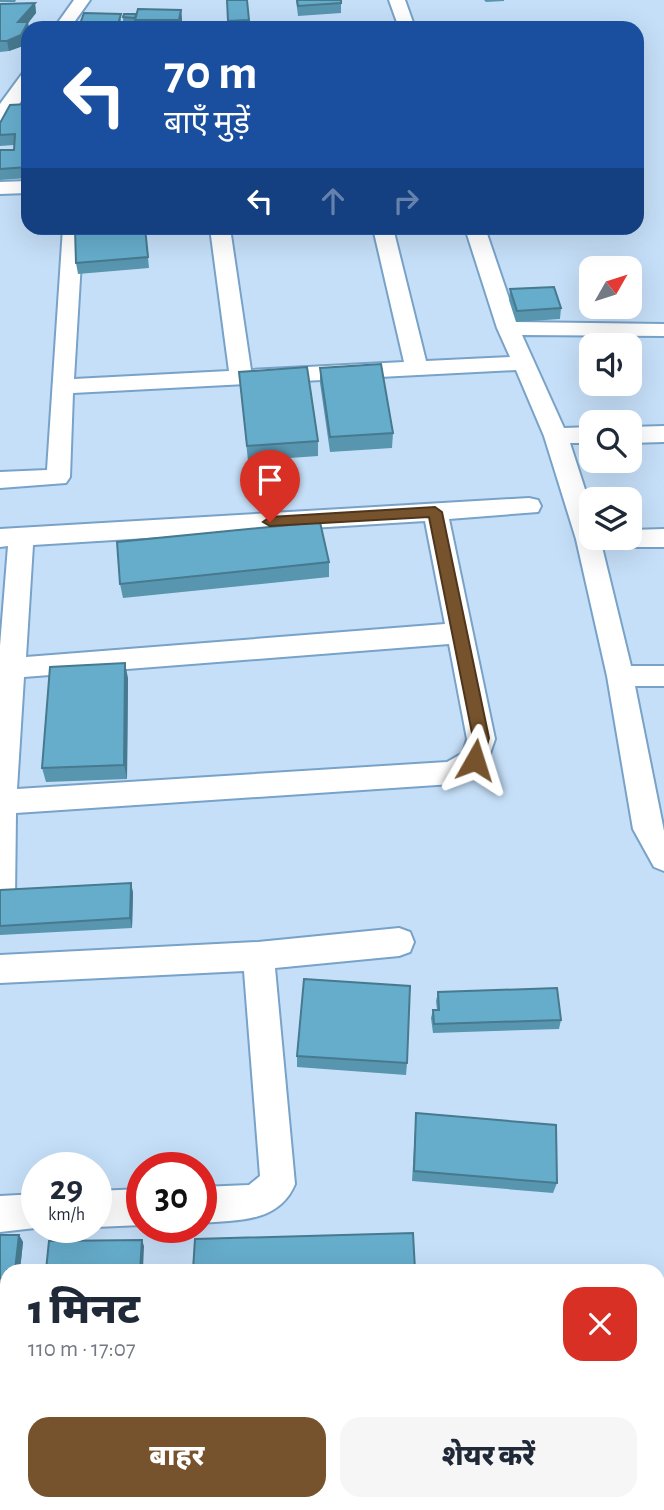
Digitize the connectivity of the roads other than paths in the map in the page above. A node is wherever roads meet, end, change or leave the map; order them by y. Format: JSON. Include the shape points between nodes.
{"nodes":[{"id":1,"x":82,"y":0,"type":"edge"},
{"id":2,"x":397,"y":0,"type":"edge"},
{"id":3,"x":67,"y":21,"type":"edge"},
{"id":4,"x":404,"y":21,"type":"edge"},
{"id":5,"x":21,"y":87,"type":"edge"},
{"id":6,"x":21,"y":113,"type":"edge"},
{"id":7,"x":1,"y":114,"type":"edge"},
{"id":8,"x":21,"y":187,"type":"edge"},
{"id":9,"x":0,"y":188,"type":"edge"},
{"id":10,"x":73,"y":235,"type":"edge"},
{"id":11,"x":221,"y":235,"type":"edge"},
{"id":12,"x":385,"y":235,"type":"edge"},
{"id":13,"x":477,"y":235,"type":"edge"},
{"id":14,"x":508,"y":328,"type":"junction"},
{"id":15,"x":664,"y":330,"type":"edge"},
{"id":16,"x":524,"y":363,"type":"junction"},
{"id":17,"x":417,"y":369,"type":"junction"},
{"id":18,"x":241,"y":378,"type":"junction"},
{"id":19,"x":62,"y":387,"type":"junction"},
{"id":20,"x":664,"y":434,"type":"edge"},
{"id":21,"x":579,"y":435,"type":"edge"},
{"id":22,"x":642,"y":435,"type":"edge"},
{"id":23,"x":556,"y":436,"type":"junction"},
{"id":24,"x":0,"y":480,"type":"edge"},
{"id":25,"x":529,"y":506,"type":"dead end"},
{"id":26,"x":579,"y":511,"type":"edge"},
{"id":27,"x":435,"y":512,"type":"junction"},
{"id":28,"x":11,"y":537,"type":"edge"},
{"id":29,"x":664,"y":538,"type":"edge"},
{"id":30,"x":642,"y":539,"type":"edge"},
{"id":31,"x":590,"y":550,"type":"edge"},
{"id":32,"x":460,"y":633,"type":"junction"},
{"id":33,"x":12,"y":668,"type":"junction"},
{"id":34,"x":620,"y":676,"type":"junction"},
{"id":35,"x":664,"y":676,"type":"edge"},
{"id":36,"x":2,"y":802,"type":"junction"},
{"id":37,"x":664,"y":856,"type":"edge"},
{"id":38,"x":0,"y":898,"type":"edge"},
{"id":39,"x":399,"y":943,"type":"dead end"},
{"id":40,"x":258,"y":956,"type":"junction"},
{"id":41,"x":0,"y":970,"type":"edge"},
{"id":42,"x":217,"y":1204,"type":"edge"},
{"id":43,"x":21,"y":1213,"type":"edge"},
{"id":44,"x":0,"y":1214,"type":"edge"}],
"edges":[{"from":1,"to":3,"type":"street"},
{"from":2,"to":4,"type":"street"},
{"from":5,"to":7,"type":"street"},
{"from":6,"to":7,"type":"street"},
{"from":8,"to":9,"type":"street"},
{"from":10,"to":19,"type":"street"},
{"from":11,"to":18,"type":"street"},
{"from":12,"to":17,"type":"street"},
{"from":13,"to":14,"type":"street"},
{"from":14,"to":15,"type":"street"},
{"from":14,"to":16,"type":"street"},
{"from":16,"to":17,"type":"street"},
{"from":16,"to":23,"type":"street"},
{"from":17,"to":18,"type":"street"},
{"from":18,"to":19,"type":"street"},
{"from":19,"to":24,"type":"street","via":[[58,477]]},
{"from":20,"to":22,"type":"street"},
{"from":21,"to":23,"type":"street"},
{"from":23,"to":26,"type":"street"},
{"from":25,"to":27,"type":"street"},
{"from":27,"to":28,"type":"street"},
{"from":27,"to":32,"type":"street"},
{"from":28,"to":33,"type":"street"},
{"from":29,"to":30,"type":"street"},
{"from":31,"to":34,"type":"street"},
{"from":32,"to":33,"type":"street"},
{"from":32,"to":36,"type":"street","via":[[481,738],[475,760],[452,773]]},
{"from":33,"to":36,"type":"street"},
{"from":34,"to":35,"type":"street"},
{"from":34,"to":37,"type":"street","via":[[648,829]]},
{"from":36,"to":38,"type":"street"},
{"from":39,"to":40,"type":"street"},
{"from":40,"to":41,"type":"street"},
{"from":40,"to":42,"type":"street","via":[[278,1184],[255,1202]]},
{"from":43,"to":44,"type":"street"}]}
